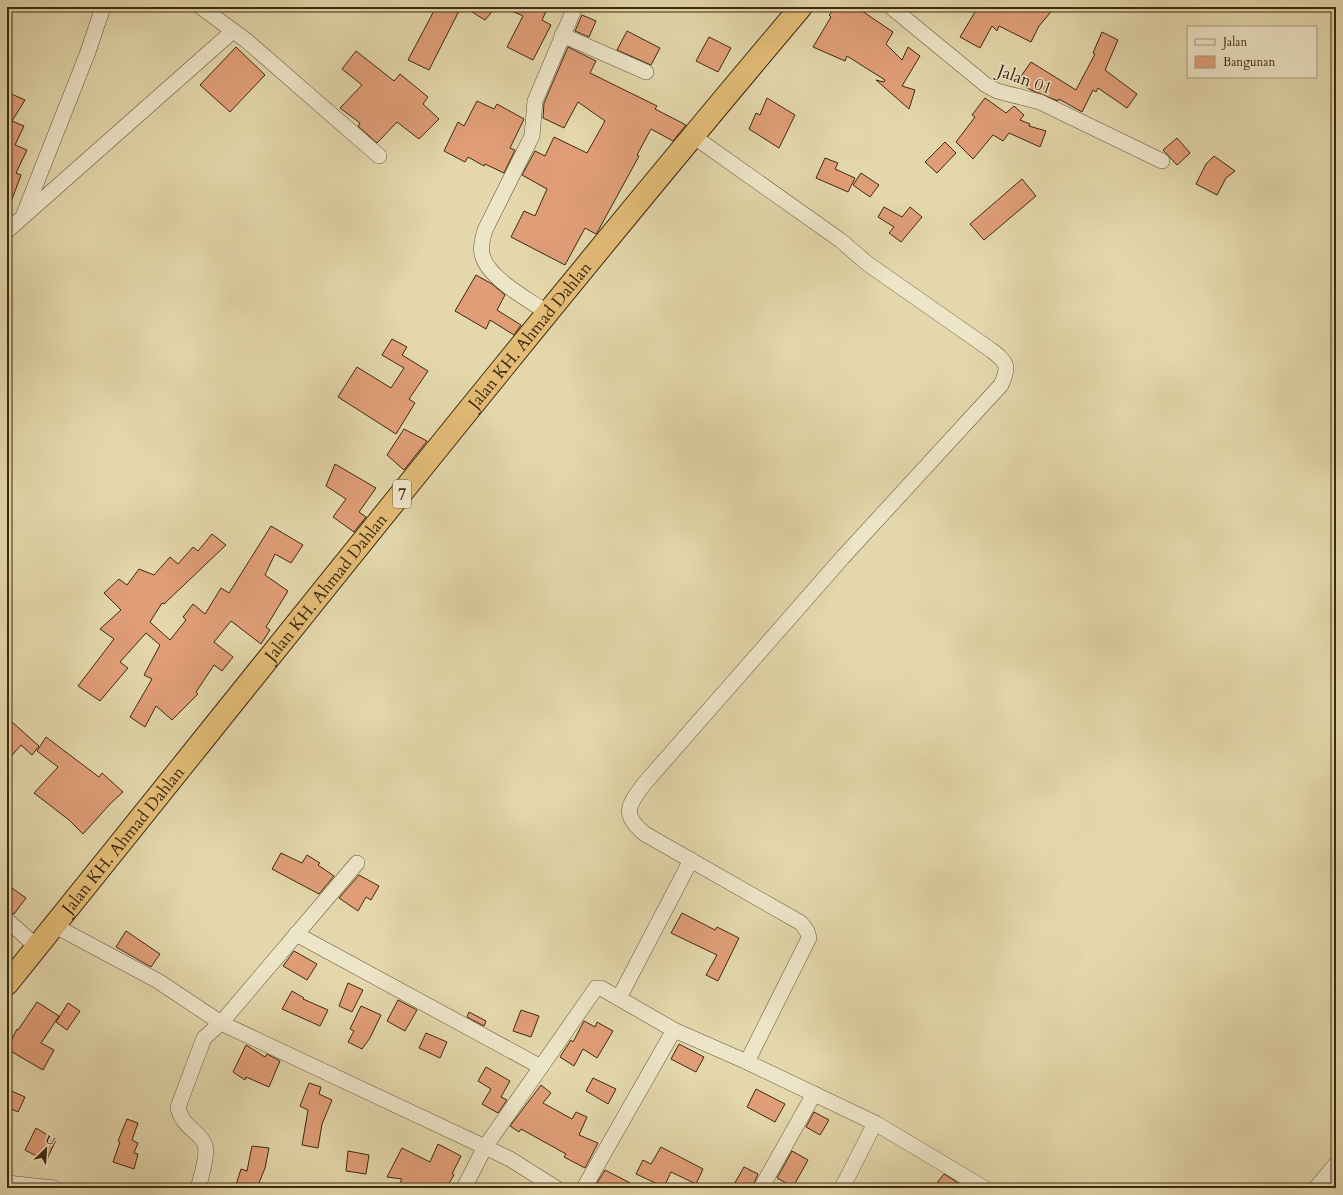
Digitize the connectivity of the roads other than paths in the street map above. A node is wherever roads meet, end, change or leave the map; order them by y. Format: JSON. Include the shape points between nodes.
{"nodes":[{"id":1,"x":103,"y":7,"type":"edge"},
{"id":2,"x":200,"y":7,"type":"edge"},
{"id":3,"x":575,"y":7,"type":"edge"},
{"id":4,"x":801,"y":7,"type":"edge"},
{"id":5,"x":891,"y":7,"type":"edge"},
{"id":6,"x":233,"y":31,"type":"junction"},
{"id":7,"x":562,"y":35,"type":"junction"},
{"id":8,"x":646,"y":72,"type":"dead end"},
{"id":9,"x":693,"y":136,"type":"junction"},
{"id":10,"x":379,"y":156,"type":"dead end"},
{"id":11,"x":1162,"y":161,"type":"dead end"},
{"id":12,"x":23,"y":216,"type":"junction"},
{"id":13,"x":7,"y":231,"type":"edge"},
{"id":14,"x":548,"y":313,"type":"junction"},
{"id":15,"x":690,"y":860,"type":"junction"},
{"id":16,"x":357,"y":863,"type":"dead end"},
{"id":17,"x":7,"y":920,"type":"edge"},
{"id":18,"x":55,"y":926,"type":"junction"},
{"id":19,"x":296,"y":934,"type":"junction"},
{"id":20,"x":37,"y":947,"type":"junction"},
{"id":21,"x":7,"y":984,"type":"edge"},
{"id":22,"x":619,"y":998,"type":"junction"},
{"id":23,"x":221,"y":1023,"type":"junction"},
{"id":24,"x":674,"y":1030,"type":"junction"},
{"id":25,"x":747,"y":1062,"type":"junction"},
{"id":26,"x":541,"y":1067,"type":"junction"},
{"id":27,"x":814,"y":1094,"type":"junction"},
{"id":28,"x":875,"y":1123,"type":"junction"},
{"id":29,"x":485,"y":1146,"type":"junction"},
{"id":30,"x":1336,"y":1164,"type":"edge"},
{"id":31,"x":7,"y":1183,"type":"edge"},
{"id":32,"x":54,"y":1188,"type":"edge"},
{"id":33,"x":198,"y":1188,"type":"edge"},
{"id":34,"x":464,"y":1188,"type":"edge"},
{"id":35,"x":556,"y":1188,"type":"edge"},
{"id":36,"x":584,"y":1188,"type":"edge"},
{"id":37,"x":761,"y":1188,"type":"edge"},
{"id":38,"x":842,"y":1188,"type":"edge"},
{"id":39,"x":984,"y":1188,"type":"edge"},
{"id":40,"x":1316,"y":1188,"type":"edge"}],
"edges":[{"from":1,"to":12,"type":"street","via":[[88,52]]},
{"from":2,"to":6,"type":"street"},
{"from":3,"to":7,"type":"street"},
{"from":4,"to":9,"type":"highway","name":"Jalan KH. Ahmad Dahlan","number":"7"},
{"from":5,"to":11,"type":"street","name":"Jalan 01","via":[[986,85],[997,91],[1040,102]]},
{"from":6,"to":10,"type":"street"},
{"from":6,"to":12,"type":"street"},
{"from":7,"to":8,"type":"street"},
{"from":7,"to":14,"type":"street","via":[[535,101],[535,126],[532,136],[486,230],[482,244],[486,265],[500,280]]},
{"from":9,"to":14,"type":"highway","name":"Jalan KH. Ahmad Dahlan","number":"7"},
{"from":9,"to":15,"type":"street","via":[[991,350],[1007,368],[1000,385],[838,563],[635,797],[629,812],[636,826]]},
{"from":12,"to":13,"type":"street"},
{"from":14,"to":18,"type":"highway","name":"Jalan KH. Ahmad Dahlan","number":"7"},
{"from":15,"to":22,"type":"street"},
{"from":15,"to":25,"type":"street","via":[[801,923],[809,934],[805,947]]},
{"from":16,"to":19,"type":"street"},
{"from":17,"to":20,"type":"street"},
{"from":18,"to":20,"type":"highway","name":"Jalan KH. Ahmad Dahlan","number":"7"},
{"from":18,"to":23,"type":"street","via":[[158,981]]},
{"from":19,"to":23,"type":"street"},
{"from":19,"to":26,"type":"street"},
{"from":20,"to":21,"type":"highway","name":"Jalan KH. Ahmad Dahlan","number":"7"},
{"from":22,"to":24,"type":"street"},
{"from":22,"to":26,"type":"street","via":[[596,988]]},
{"from":23,"to":29,"type":"street"},
{"from":23,"to":33,"type":"street","via":[[204,1038],[178,1108],[180,1117],[205,1144],[206,1153]]},
{"from":24,"to":25,"type":"street"},
{"from":24,"to":36,"type":"street"},
{"from":25,"to":27,"type":"street"},
{"from":26,"to":29,"type":"street"},
{"from":27,"to":28,"type":"street"},
{"from":27,"to":37,"type":"street"},
{"from":28,"to":38,"type":"street"},
{"from":28,"to":39,"type":"street"},
{"from":29,"to":34,"type":"street"},
{"from":29,"to":35,"type":"street"},
{"from":30,"to":40,"type":"street"},
{"from":31,"to":32,"type":"street"}]}
